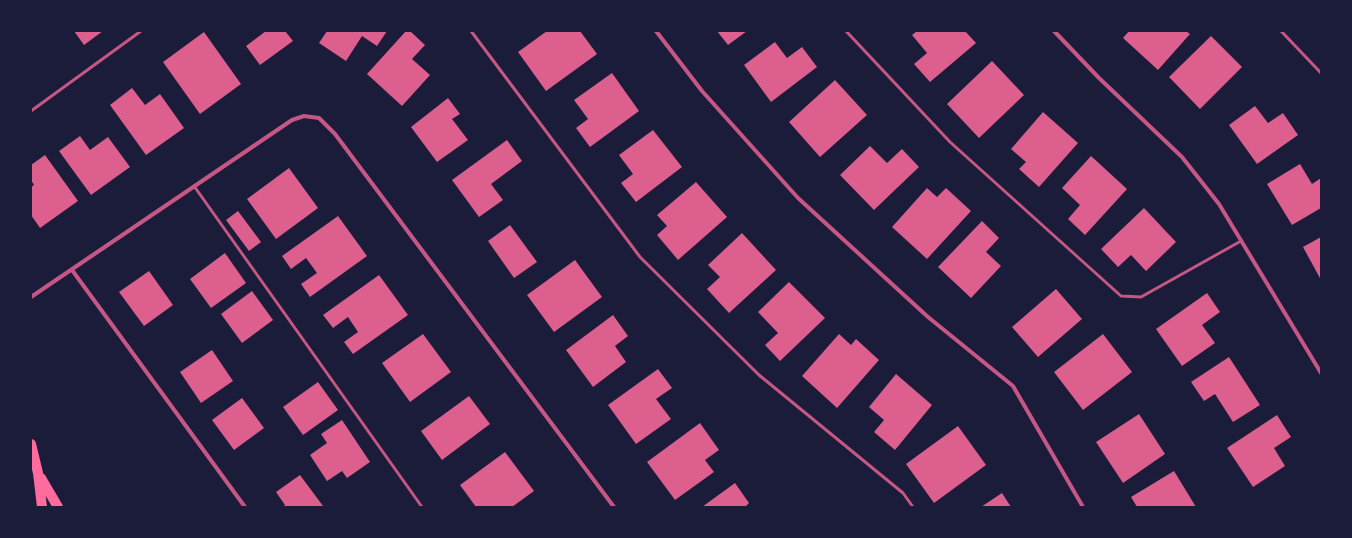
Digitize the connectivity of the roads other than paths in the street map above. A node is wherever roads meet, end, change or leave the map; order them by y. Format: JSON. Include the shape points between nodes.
{"nodes":[{"id":1,"x":142,"y":31,"type":"edge"},
{"id":2,"x":471,"y":31,"type":"edge"},
{"id":3,"x":656,"y":31,"type":"edge"},
{"id":4,"x":846,"y":31,"type":"edge"},
{"id":5,"x":1054,"y":31,"type":"edge"},
{"id":6,"x":1281,"y":31,"type":"edge"},
{"id":7,"x":1321,"y":72,"type":"edge"},
{"id":8,"x":31,"y":111,"type":"edge"},
{"id":9,"x":194,"y":186,"type":"junction"},
{"id":10,"x":1241,"y":241,"type":"junction"},
{"id":11,"x":72,"y":270,"type":"junction"},
{"id":12,"x":31,"y":297,"type":"edge"},
{"id":13,"x":1321,"y":373,"type":"edge"},
{"id":14,"x":31,"y":444,"type":"edge"},
{"id":15,"x":38,"y":474,"type":"junction"},
{"id":16,"x":42,"y":507,"type":"edge"},
{"id":17,"x":58,"y":507,"type":"edge"},
{"id":18,"x":245,"y":507,"type":"edge"},
{"id":19,"x":422,"y":507,"type":"edge"},
{"id":20,"x":614,"y":507,"type":"edge"},
{"id":21,"x":913,"y":507,"type":"edge"},
{"id":22,"x":1083,"y":507,"type":"edge"}],
"edges":[{"from":1,"to":8,"type":"lane"},
{"from":2,"to":21,"type":"lane","via":[[640,257],[759,375],[903,493]]},
{"from":3,"to":22,"type":"street","via":[[702,90],[798,198],[928,317],[1013,386]]},
{"from":4,"to":10,"type":"lane","via":[[950,142],[1121,296],[1141,296]]},
{"from":5,"to":10,"type":"street","via":[[1182,157],[1218,204]]},
{"from":6,"to":7,"type":"lane"},
{"from":9,"to":11,"type":"street"},
{"from":9,"to":19,"type":"lane"},
{"from":9,"to":20,"type":"street","via":[[292,120],[304,116],[318,118],[335,134]]},
{"from":10,"to":13,"type":"street"},
{"from":11,"to":12,"type":"street"},
{"from":11,"to":18,"type":"street"},
{"from":14,"to":15,"type":"main road"},
{"from":15,"to":16,"type":"main road"},
{"from":15,"to":17,"type":"main road"}]}
